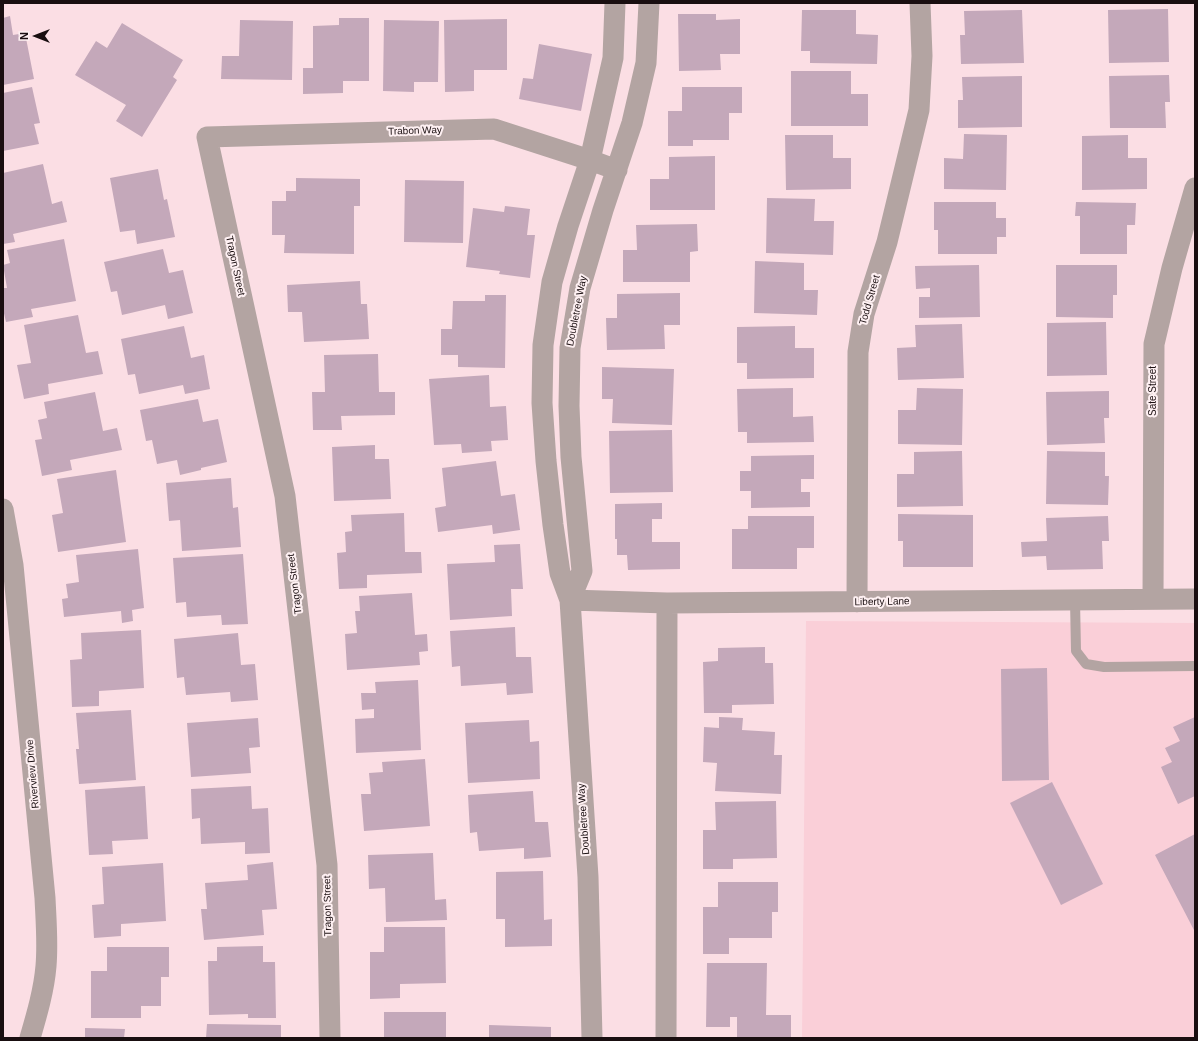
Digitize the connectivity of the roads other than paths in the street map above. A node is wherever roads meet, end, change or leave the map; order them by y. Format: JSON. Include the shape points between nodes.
{"nodes":[{"id":1,"x":615,"y":3,"type":"edge"},
{"id":2,"x":649,"y":3,"type":"edge"},
{"id":3,"x":920,"y":3,"type":"edge"},
{"id":4,"x":207,"y":137,"type":"joint"},
{"id":5,"x":590,"y":160,"type":"junction"},
{"id":6,"x":617,"y":170,"type":"junction"},
{"id":7,"x":1195,"y":188,"type":"edge"},
{"id":8,"x":3,"y":509,"type":"edge"},
{"id":9,"x":1153,"y":599,"type":"junction"},
{"id":10,"x":1195,"y":599,"type":"edge"},
{"id":11,"x":570,"y":600,"type":"junction"},
{"id":12,"x":1075,"y":600,"type":"junction"},
{"id":13,"x":857,"y":602,"type":"junction"},
{"id":14,"x":667,"y":604,"type":"junction"},
{"id":15,"x":1195,"y":666,"type":"edge"},
{"id":16,"x":30,"y":1038,"type":"edge"},
{"id":17,"x":330,"y":1038,"type":"edge"},
{"id":18,"x":592,"y":1038,"type":"edge"},
{"id":19,"x":666,"y":1038,"type":"edge"}],
"edges":[{"from":1,"to":5,"type":"street","name":"Doubletree Way","via":[[613,58]]},
{"from":2,"to":6,"type":"street","name":"Doubletree Way","via":[[646,63],[632,123]]},
{"from":3,"to":13,"type":"street","name":"Todd Street","via":[[922,56],[919,110],[887,242],[864,314],[858,352]]},
{"from":4,"to":5,"type":"street","name":"Trabon Way","via":[[494,129]]},
{"from":4,"to":17,"type":"street","name":"Tragon Street","via":[[285,496],[327,864]]},
{"from":5,"to":6,"type":"street","name":"Trabon Way"},
{"from":5,"to":11,"type":"street","name":"Doubletree Way","via":[[552,282],[543,345],[542,403],[546,461],[560,573]]},
{"from":6,"to":11,"type":"street","name":"Doubletree Way","via":[[580,288],[570,348],[571,457],[582,571]]},
{"from":7,"to":9,"type":"street","name":"Sate Street","via":[[1154,344]]},
{"from":8,"to":16,"type":"street","name":"Riverview Drive","via":[[13,565],[47,931],[46,966],[40,1003]]},
{"from":9,"to":10,"type":"street","name":"Liberty Lane"},
{"from":9,"to":12,"type":"street","name":"Liberty Lane"},
{"from":11,"to":14,"type":"street","name":"Liberty Lane"},
{"from":11,"to":18,"type":"street","name":"Doubletree Way","via":[[588,877]]},
{"from":12,"to":13,"type":"street","name":"Liberty Lane"},
{"from":12,"to":15,"type":"lane","via":[[1076,651],[1086,664],[1104,667]]},
{"from":13,"to":14,"type":"street","name":"Liberty Lane"},
{"from":14,"to":19,"type":"street"}]}
